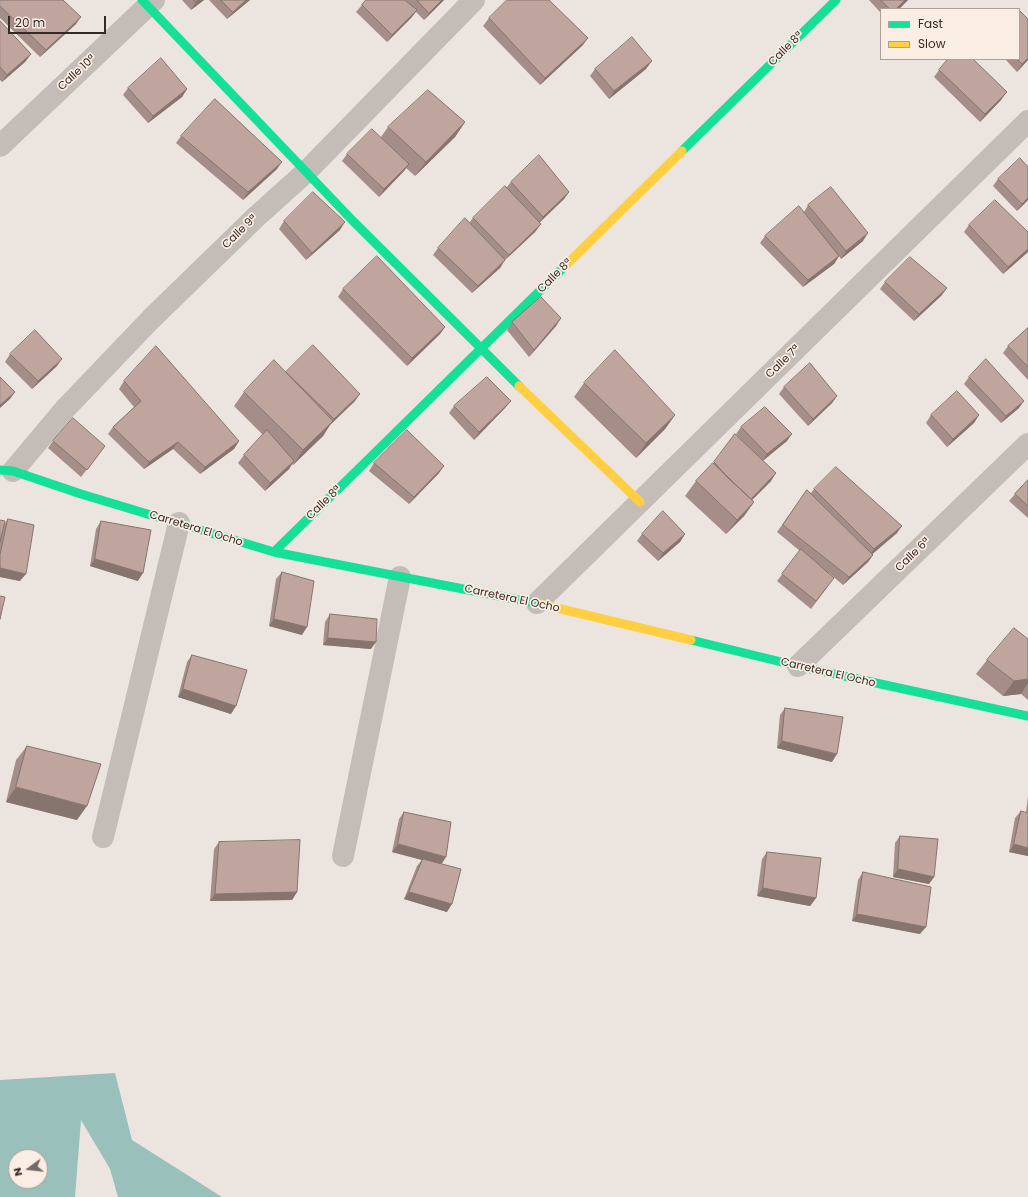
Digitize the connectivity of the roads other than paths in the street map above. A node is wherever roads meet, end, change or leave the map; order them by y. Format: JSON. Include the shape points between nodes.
{"nodes":[{"id":1,"x":474,"y":0,"type":"edge"},
{"id":2,"x":836,"y":0,"type":"edge"},
{"id":3,"x":148,"y":2,"type":"edge"},
{"id":4,"x":1028,"y":121,"type":"edge"},
{"id":5,"x":0,"y":146,"type":"edge"},
{"id":6,"x":306,"y":172,"type":"junction"},
{"id":7,"x":481,"y":349,"type":"junction"},
{"id":8,"x":1028,"y":444,"type":"edge"},
{"id":9,"x":7,"y":471,"type":"edge"},
{"id":10,"x":640,"y":502,"type":"junction"},
{"id":11,"x":179,"y":523,"type":"junction"},
{"id":12,"x":274,"y":552,"type":"junction"},
{"id":13,"x":400,"y":577,"type":"junction"},
{"id":14,"x":537,"y":603,"type":"junction"},
{"id":15,"x":798,"y":666,"type":"junction"},
{"id":16,"x":1028,"y":716,"type":"edge"},
{"id":17,"x":103,"y":837,"type":"dead end"},
{"id":18,"x":343,"y":856,"type":"dead end"}],
"edges":[{"from":1,"to":6,"type":"street","name":"Calle 9ª"},
{"from":2,"to":7,"type":"street","name":"Calle 8ª"},
{"from":3,"to":5,"type":"street","name":"Calle 10ª"},
{"from":3,"to":6,"type":"street"},
{"from":4,"to":10,"type":"street","name":"Calle 7ª"},
{"from":6,"to":7,"type":"street"},
{"from":6,"to":9,"type":"street","name":"Calle 9ª","via":[[151,319]]},
{"from":7,"to":10,"type":"street"},
{"from":7,"to":12,"type":"street","name":"Calle 8ª"},
{"from":8,"to":15,"type":"street","name":"Calle 6ª"},
{"from":9,"to":11,"type":"street","name":"Carretera El Ocho"},
{"from":10,"to":14,"type":"street","name":"Calle 7ª"},
{"from":11,"to":12,"type":"street","name":"Carretera El Ocho"},
{"from":11,"to":17,"type":"street"},
{"from":12,"to":13,"type":"street","name":"Carretera El Ocho"},
{"from":13,"to":14,"type":"street","name":"Carretera El Ocho"},
{"from":13,"to":18,"type":"street"},
{"from":14,"to":15,"type":"street","name":"Carretera El Ocho"},
{"from":15,"to":16,"type":"street","name":"Carretera El Ocho"}]}
